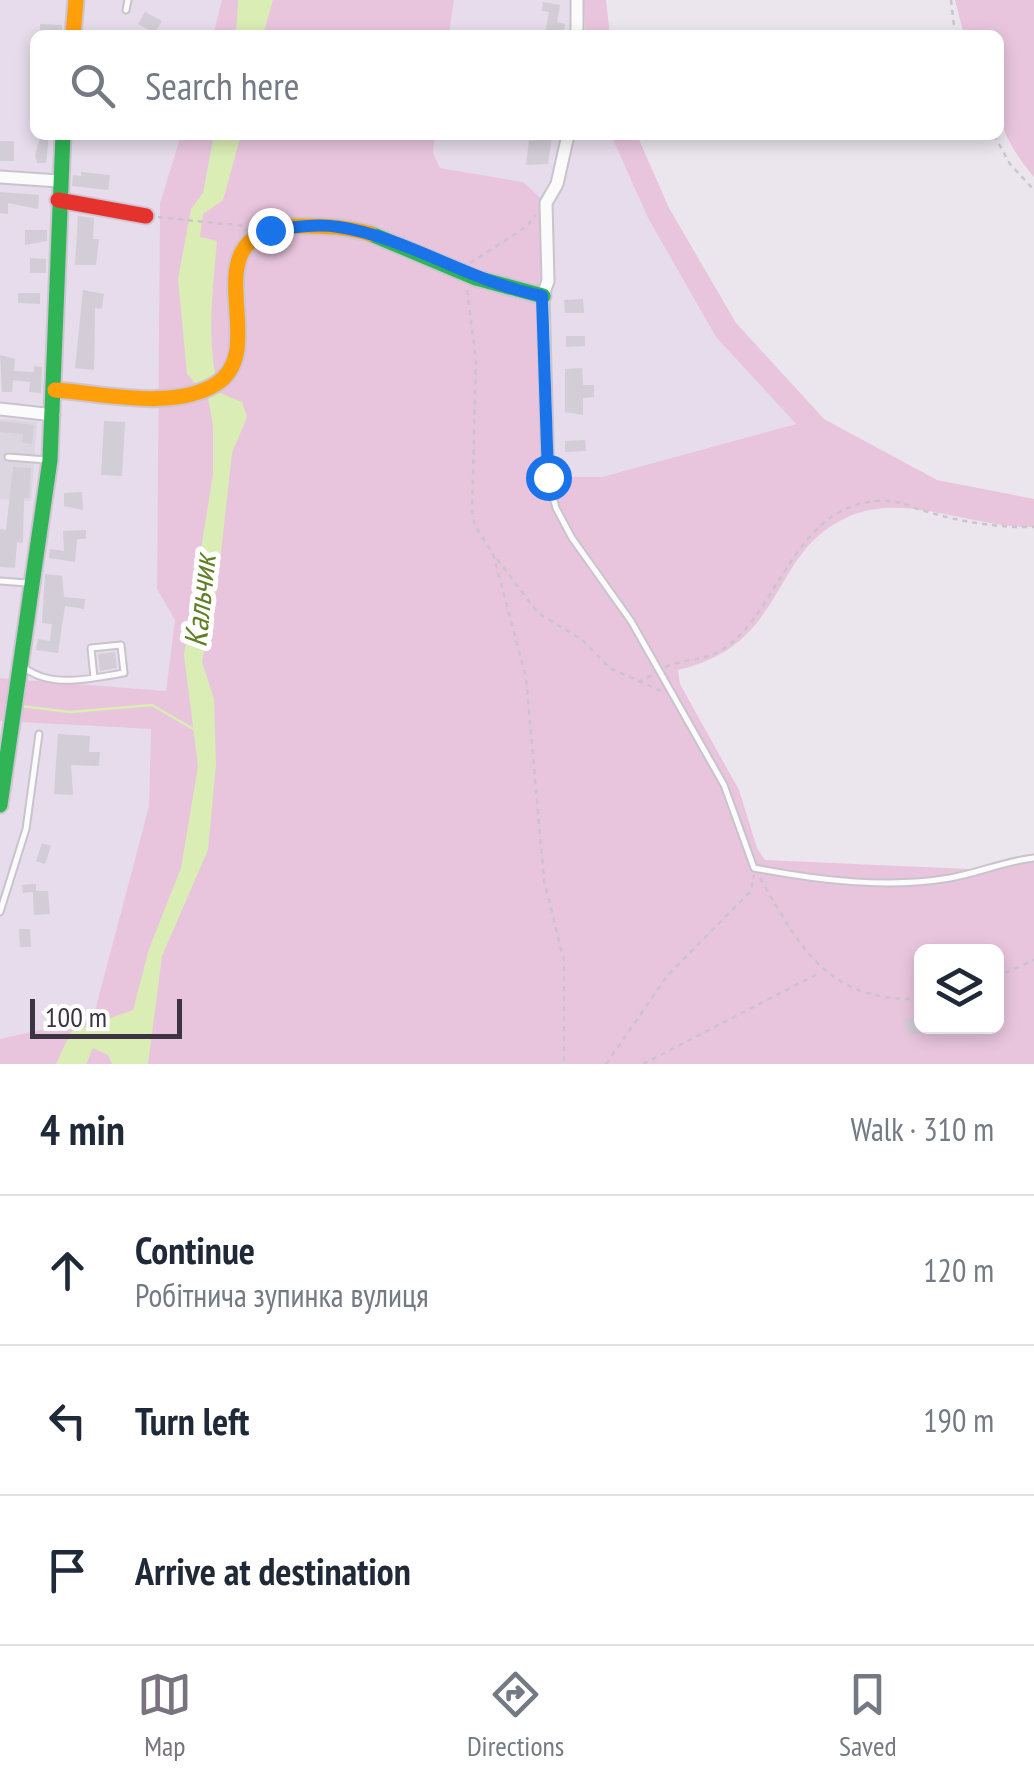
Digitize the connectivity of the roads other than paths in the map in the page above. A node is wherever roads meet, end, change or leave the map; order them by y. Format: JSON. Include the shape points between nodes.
{"nodes":[{"id":1,"x":76,"y":0,"type":"edge"},
{"id":2,"x":128,"y":0,"type":"edge"},
{"id":3,"x":577,"y":0,"type":"edge"},
{"id":4,"x":126,"y":10,"type":"dead end"},
{"id":5,"x":73,"y":30,"type":"edge"},
{"id":6,"x":577,"y":30,"type":"edge"},
{"id":7,"x":63,"y":140,"type":"edge"},
{"id":8,"x":567,"y":140,"type":"edge"},
{"id":9,"x":0,"y":177,"type":"edge"},
{"id":10,"x":59,"y":182,"type":"junction"},
{"id":11,"x":58,"y":200,"type":"junction"},
{"id":12,"x":146,"y":216,"type":"road end"},
{"id":13,"x":542,"y":296,"type":"junction"},
{"id":14,"x":55,"y":390,"type":"junction"},
{"id":15,"x":0,"y":409,"type":"edge"},
{"id":16,"x":54,"y":414,"type":"junction"},
{"id":17,"x":8,"y":457,"type":"dead end"},
{"id":18,"x":50,"y":460,"type":"junction"},
{"id":19,"x":548,"y":477,"type":"joint"},
{"id":20,"x":0,"y":581,"type":"edge"},
{"id":21,"x":30,"y":583,"type":"junction"},
{"id":22,"x":18,"y":662,"type":"junction"},
{"id":23,"x":94,"y":678,"type":"junction"},
{"id":24,"x":39,"y":734,"type":"dead end"},
{"id":25,"x":0,"y":805,"type":"edge"},
{"id":26,"x":1034,"y":858,"type":"edge"},
{"id":27,"x":0,"y":912,"type":"edge"}],
"edges":[{"from":1,"to":5,"type":"street"},
{"from":2,"to":4,"type":"lane"},
{"from":3,"to":6,"type":"street"},
{"from":7,"to":10,"type":"street"},
{"from":8,"to":13,"type":"street","via":[[546,203],[548,281]]},
{"from":9,"to":10,"type":"street"},
{"from":10,"to":11,"type":"street"},
{"from":11,"to":12,"type":"street"},
{"from":11,"to":14,"type":"street"},
{"from":13,"to":14,"type":"street","via":[[336,226],[270,230],[251,238],[240,253],[234,356],[221,381],[190,395]]},
{"from":13,"to":19,"type":"street"},
{"from":14,"to":16,"type":"street"},
{"from":15,"to":16,"type":"street"},
{"from":16,"to":18,"type":"street"},
{"from":17,"to":18,"type":"lane"},
{"from":18,"to":21,"type":"street"},
{"from":19,"to":26,"type":"lane","via":[[572,538],[631,621],[724,785],[754,868],[809,878],[946,879]]},
{"from":20,"to":21,"type":"lane"},
{"from":21,"to":22,"type":"street"},
{"from":22,"to":23,"type":"lane","via":[[32,674],[72,682]]},
{"from":22,"to":25,"type":"street"},
{"from":23,"to":23,"type":"lane","via":[[124,673],[122,645],[91,648]]},
{"from":24,"to":27,"type":"lane","via":[[26,829]]}]}
